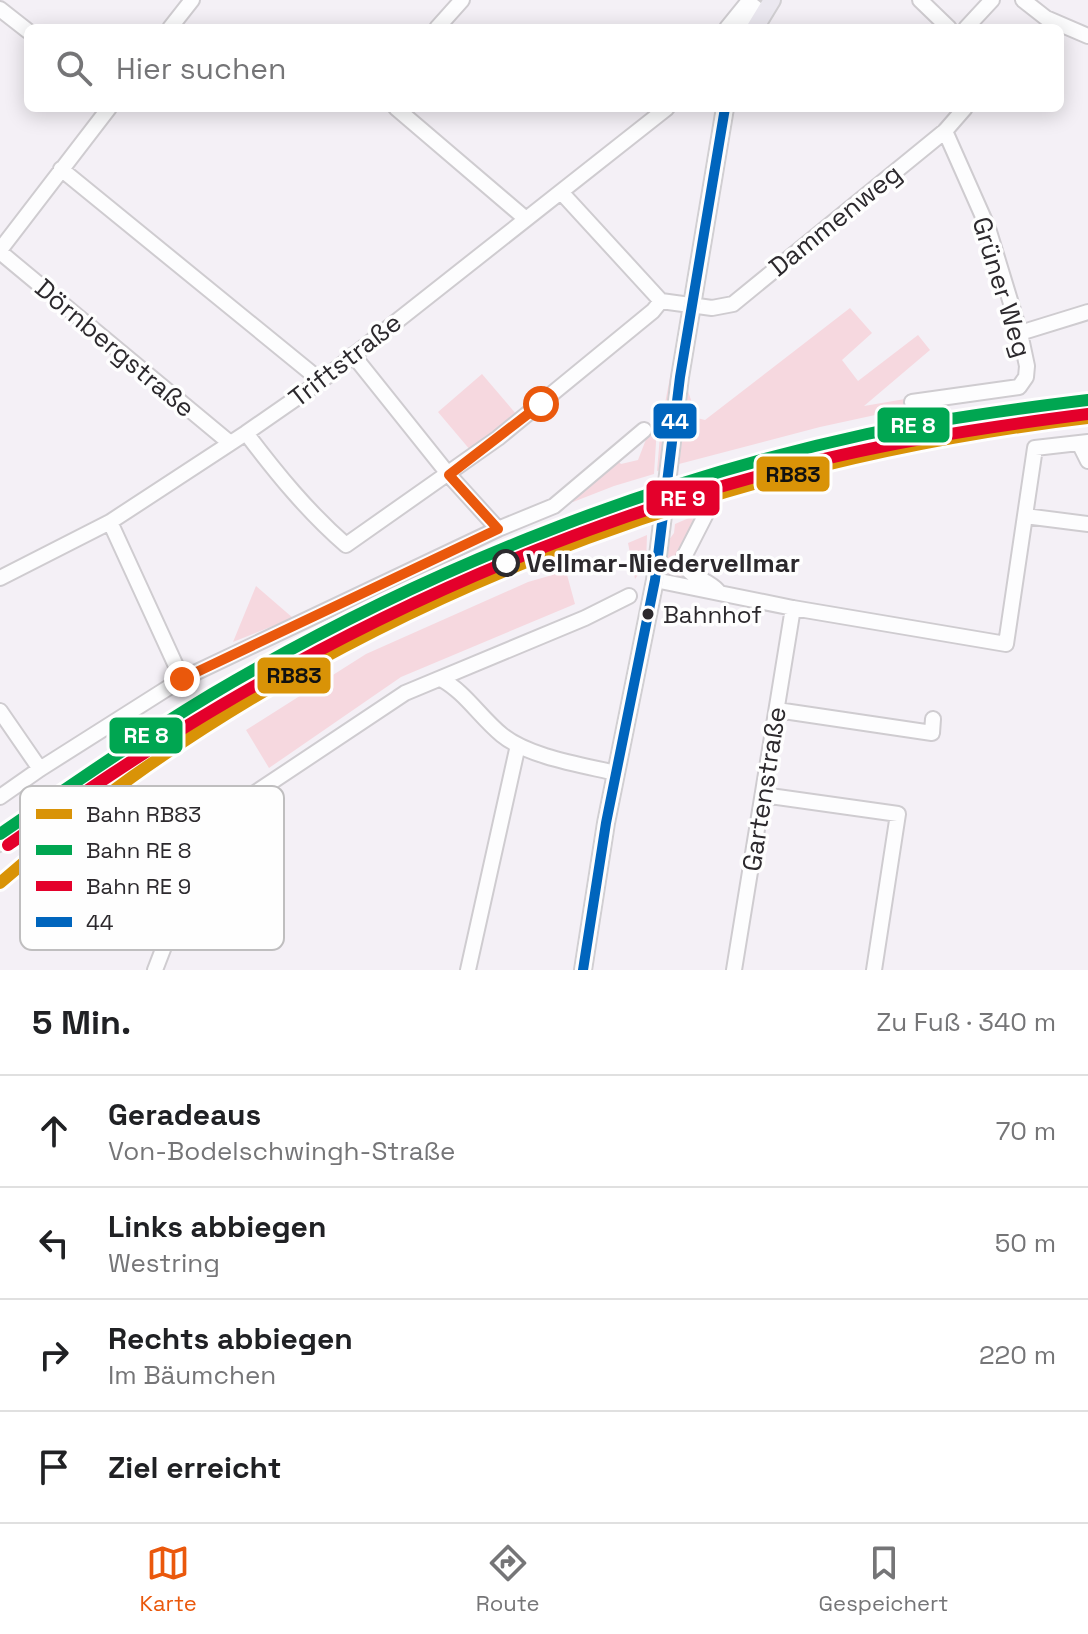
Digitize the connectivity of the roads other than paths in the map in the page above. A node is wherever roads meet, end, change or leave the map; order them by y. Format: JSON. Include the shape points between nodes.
{"nodes":[{"id":1,"x":192,"y":0,"type":"edge"},
{"id":2,"x":462,"y":0,"type":"edge"},
{"id":3,"x":772,"y":0,"type":"edge"},
{"id":4,"x":992,"y":0,"type":"edge"},
{"id":5,"x":1023,"y":0,"type":"edge"},
{"id":6,"x":928,"y":2,"type":"edge"},
{"id":7,"x":0,"y":9,"type":"edge"},
{"id":8,"x":1041,"y":23,"type":"edge"},
{"id":9,"x":173,"y":24,"type":"edge"},
{"id":10,"x":441,"y":24,"type":"edge"},
{"id":11,"x":730,"y":24,"type":"edge"},
{"id":12,"x":746,"y":24,"type":"edge"},
{"id":13,"x":757,"y":24,"type":"edge"},
{"id":14,"x":946,"y":24,"type":"edge"},
{"id":15,"x":970,"y":24,"type":"edge"},
{"id":16,"x":24,"y":28,"type":"edge"},
{"id":17,"x":1064,"y":29,"type":"edge"},
{"id":18,"x":1088,"y":36,"type":"edge"},
{"id":19,"x":106,"y":112,"type":"edge"},
{"id":20,"x":401,"y":112,"type":"edge"},
{"id":21,"x":662,"y":112,"type":"edge"},
{"id":22,"x":724,"y":112,"type":"edge"},
{"id":23,"x":962,"y":112,"type":"edge"},
{"id":24,"x":945,"y":131,"type":"junction"},
{"id":25,"x":61,"y":169,"type":"junction"},
{"id":26,"x":561,"y":192,"type":"junction"},
{"id":27,"x":526,"y":219,"type":"junction"},
{"id":28,"x":0,"y":251,"type":"edge"},
{"id":29,"x":661,"y":301,"type":"junction"},
{"id":30,"x":693,"y":305,"type":"junction"},
{"id":31,"x":1088,"y":312,"type":"edge"},
{"id":32,"x":1020,"y":333,"type":"junction"},
{"id":33,"x":353,"y":355,"type":"junction"},
{"id":34,"x":321,"y":381,"type":"junction"},
{"id":35,"x":912,"y":402,"type":"dead end"},
{"id":36,"x":644,"y":430,"type":"dead end"},
{"id":37,"x":246,"y":433,"type":"junction"},
{"id":38,"x":1084,"y":442,"type":"edge"},
{"id":39,"x":230,"y":443,"type":"junction"},
{"id":40,"x":1088,"y":461,"type":"edge"},
{"id":41,"x":449,"y":475,"type":"junction"},
{"id":42,"x":709,"y":508,"type":"dead end"},
{"id":43,"x":1025,"y":516,"type":"junction"},
{"id":44,"x":110,"y":522,"type":"junction"},
{"id":45,"x":1088,"y":524,"type":"edge"},
{"id":46,"x":498,"y":529,"type":"junction"},
{"id":47,"x":0,"y":578,"type":"edge"},
{"id":48,"x":655,"y":580,"type":"junction"},
{"id":49,"x":719,"y":593,"type":"junction"},
{"id":50,"x":629,"y":596,"type":"dead end"},
{"id":51,"x":793,"y":608,"type":"junction"},
{"id":52,"x":182,"y":679,"type":"junction"},
{"id":53,"x":441,"y":679,"type":"junction"},
{"id":54,"x":777,"y":710,"type":"junction"},
{"id":55,"x":0,"y":711,"type":"edge"},
{"id":56,"x":933,"y":719,"type":"dead end"},
{"id":57,"x":518,"y":745,"type":"junction"},
{"id":58,"x":40,"y":769,"type":"junction"},
{"id":59,"x":616,"y":773,"type":"junction"},
{"id":60,"x":266,"y":786,"type":"edge"},
{"id":61,"x":763,"y":795,"type":"junction"},
{"id":62,"x":0,"y":797,"type":"edge"},
{"id":63,"x":163,"y":950,"type":"edge"},
{"id":64,"x":155,"y":970,"type":"edge"},
{"id":65,"x":468,"y":970,"type":"edge"},
{"id":66,"x":583,"y":970,"type":"edge"},
{"id":67,"x":734,"y":970,"type":"edge"},
{"id":68,"x":874,"y":970,"type":"edge"}],
"edges":[{"from":1,"to":9,"type":"street"},
{"from":2,"to":10,"type":"street"},
{"from":3,"to":13,"type":"main road"},
{"from":4,"to":15,"type":"street"},
{"from":5,"to":8,"type":"street"},
{"from":6,"to":14,"type":"street"},
{"from":7,"to":16,"type":"street"},
{"from":11,"to":12,"type":"street","via":[[748,2],[756,8]]},
{"from":17,"to":18,"type":"street"},
{"from":19,"to":25,"type":"street"},
{"from":20,"to":27,"type":"street"},
{"from":21,"to":26,"type":"street","name":"Triftstraße"},
{"from":22,"to":30,"type":"main road"},
{"from":23,"to":24,"type":"street","name":"Dammenweg"},
{"from":24,"to":30,"type":"street","name":"Dammenweg","via":[[733,304]]},
{"from":24,"to":32,"type":"street","name":"Grüner Weg","via":[[988,228]]},
{"from":25,"to":28,"type":"street"},
{"from":25,"to":34,"type":"street"},
{"from":26,"to":27,"type":"street","name":"Triftstraße"},
{"from":26,"to":29,"type":"street"},
{"from":27,"to":33,"type":"street","name":"Triftstraße"},
{"from":28,"to":39,"type":"street","name":"Dörnbergstraße"},
{"from":29,"to":30,"type":"street","name":"Dammenweg"},
{"from":29,"to":41,"type":"street"},
{"from":30,"to":48,"type":"main road"},
{"from":31,"to":32,"type":"street"},
{"from":32,"to":35,"type":"street","name":"Grüner Weg","via":[[1027,366],[1019,387]]},
{"from":33,"to":34,"type":"street","name":"Triftstraße"},
{"from":33,"to":41,"type":"street"},
{"from":34,"to":37,"type":"street","name":"Triftstraße"},
{"from":36,"to":46,"type":"street","via":[[554,506]]},
{"from":37,"to":39,"type":"street","name":"Triftstraße"},
{"from":37,"to":41,"type":"street","via":[[284,483],[346,545]]},
{"from":38,"to":40,"type":"street"},
{"from":38,"to":43,"type":"street","via":[[1035,448]]},
{"from":39,"to":44,"type":"street","name":"Triftstraße"},
{"from":41,"to":46,"type":"street"},
{"from":42,"to":49,"type":"street","via":[[683,564]]},
{"from":43,"to":45,"type":"street"},
{"from":43,"to":51,"type":"street","via":[[1006,644]]},
{"from":44,"to":47,"type":"street","name":"Triftstraße"},
{"from":44,"to":52,"type":"street"},
{"from":46,"to":52,"type":"street"},
{"from":48,"to":49,"type":"street"},
{"from":48,"to":59,"type":"main road"},
{"from":49,"to":51,"type":"street"},
{"from":50,"to":53,"type":"street"},
{"from":51,"to":54,"type":"street","name":"Gartenstraße"},
{"from":52,"to":58,"type":"street"},
{"from":53,"to":57,"type":"street"},
{"from":53,"to":60,"type":"street","via":[[405,693]]},
{"from":54,"to":56,"type":"street","via":[[932,733]]},
{"from":54,"to":61,"type":"street","name":"Gartenstraße"},
{"from":55,"to":58,"type":"street"},
{"from":57,"to":59,"type":"street"},
{"from":57,"to":65,"type":"street"},
{"from":58,"to":62,"type":"street"},
{"from":59,"to":66,"type":"main road"},
{"from":61,"to":67,"type":"street","name":"Gartenstraße"},
{"from":61,"to":68,"type":"street","via":[[898,814]]},
{"from":63,"to":64,"type":"street"}]}
